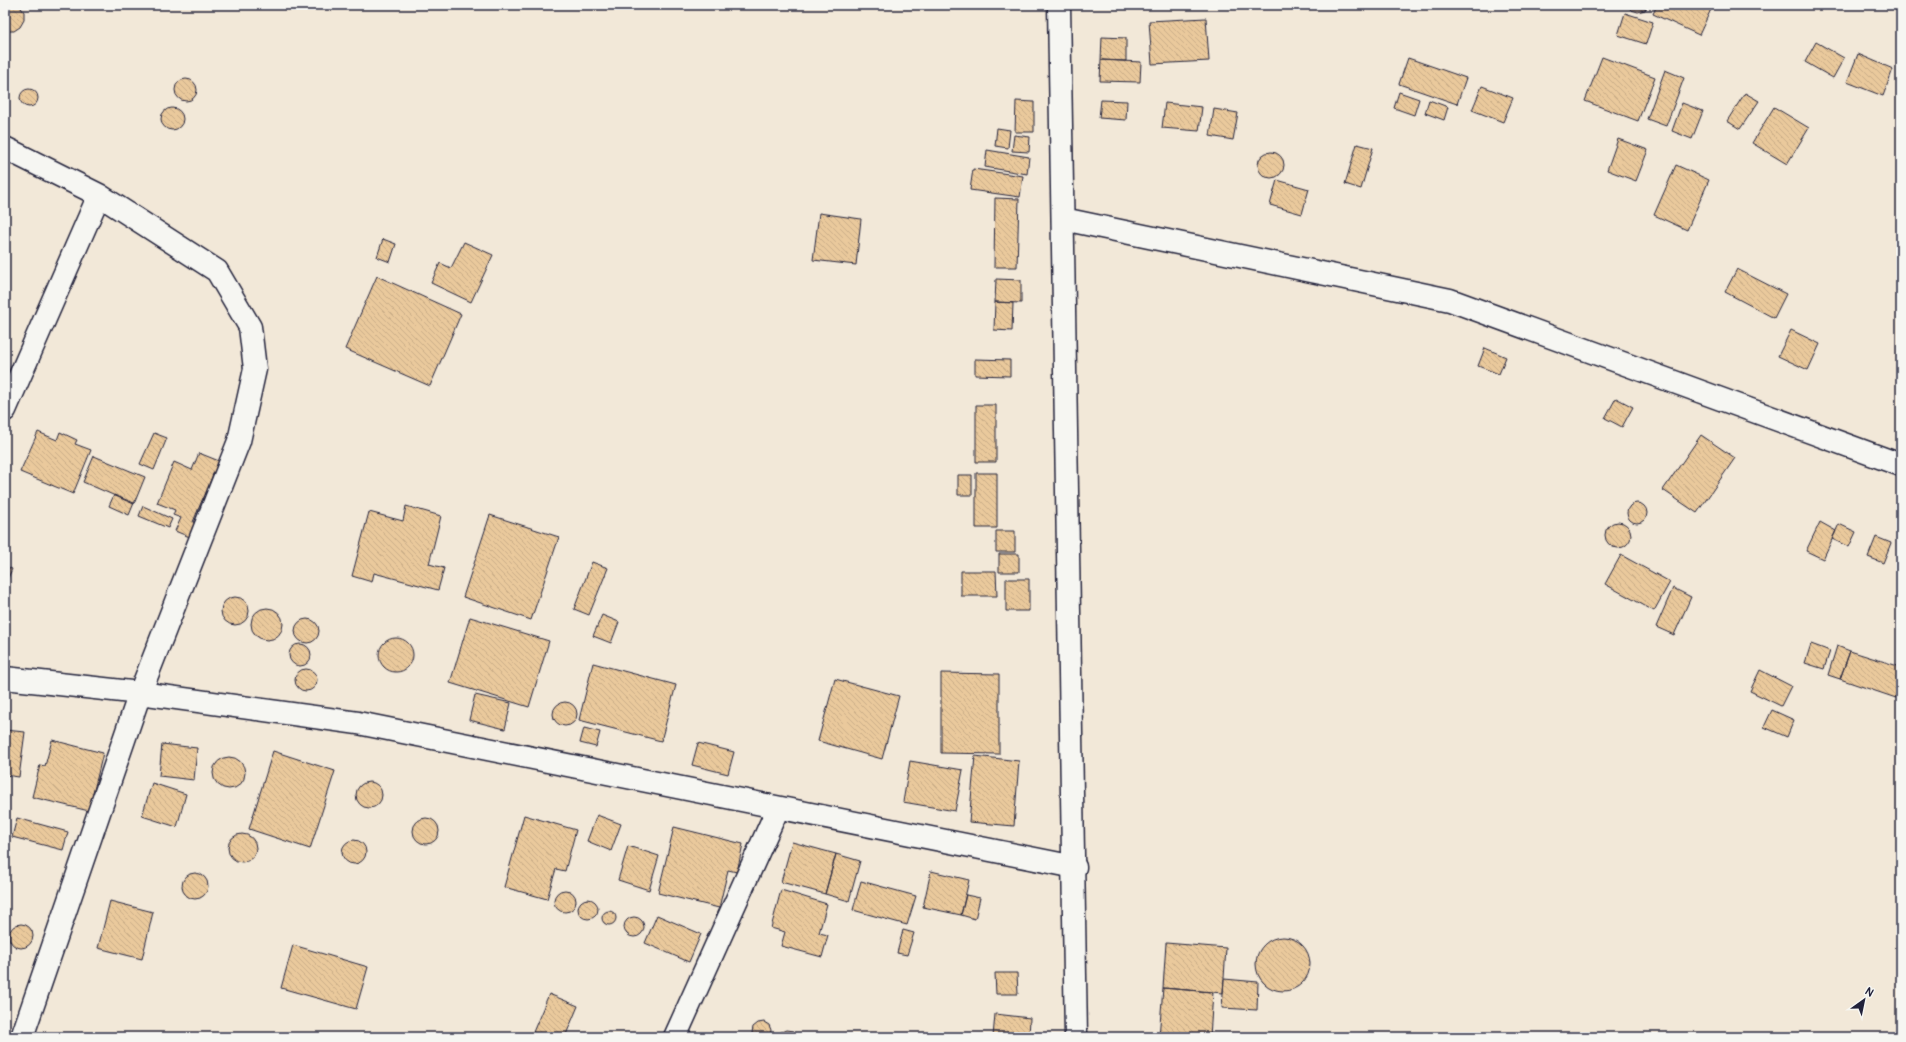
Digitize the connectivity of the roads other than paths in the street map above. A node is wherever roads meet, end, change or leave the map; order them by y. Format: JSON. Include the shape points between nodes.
{"nodes":[{"id":1,"x":1059,"y":5,"type":"edge"},
{"id":2,"x":5,"y":148,"type":"edge"},
{"id":3,"x":99,"y":195,"type":"junction"},
{"id":4,"x":1063,"y":219,"type":"junction"},
{"id":5,"x":5,"y":410,"type":"edge"},
{"id":6,"x":1901,"y":465,"type":"edge"},
{"id":7,"x":5,"y":678,"type":"edge"},
{"id":8,"x":140,"y":693,"type":"junction"},
{"id":9,"x":778,"y":808,"type":"junction"},
{"id":10,"x":1075,"y":867,"type":"junction"},
{"id":11,"x":22,"y":1037,"type":"edge"},
{"id":12,"x":675,"y":1037,"type":"edge"},
{"id":13,"x":1076,"y":1037,"type":"edge"}],
"edges":[{"from":1,"to":4,"type":"main road"},
{"from":2,"to":3,"type":"main road"},
{"from":3,"to":5,"type":"main road"},
{"from":3,"to":8,"type":"main road","via":[[217,271],[250,327],[255,369],[239,441]]},
{"from":4,"to":6,"type":"main road","via":[[1450,300]]},
{"from":4,"to":10,"type":"main road"},
{"from":7,"to":8,"type":"main road"},
{"from":8,"to":9,"type":"main road","via":[[358,723]]},
{"from":8,"to":11,"type":"main road"},
{"from":9,"to":10,"type":"main road"},
{"from":9,"to":12,"type":"main road"},
{"from":10,"to":13,"type":"main road"}]}
